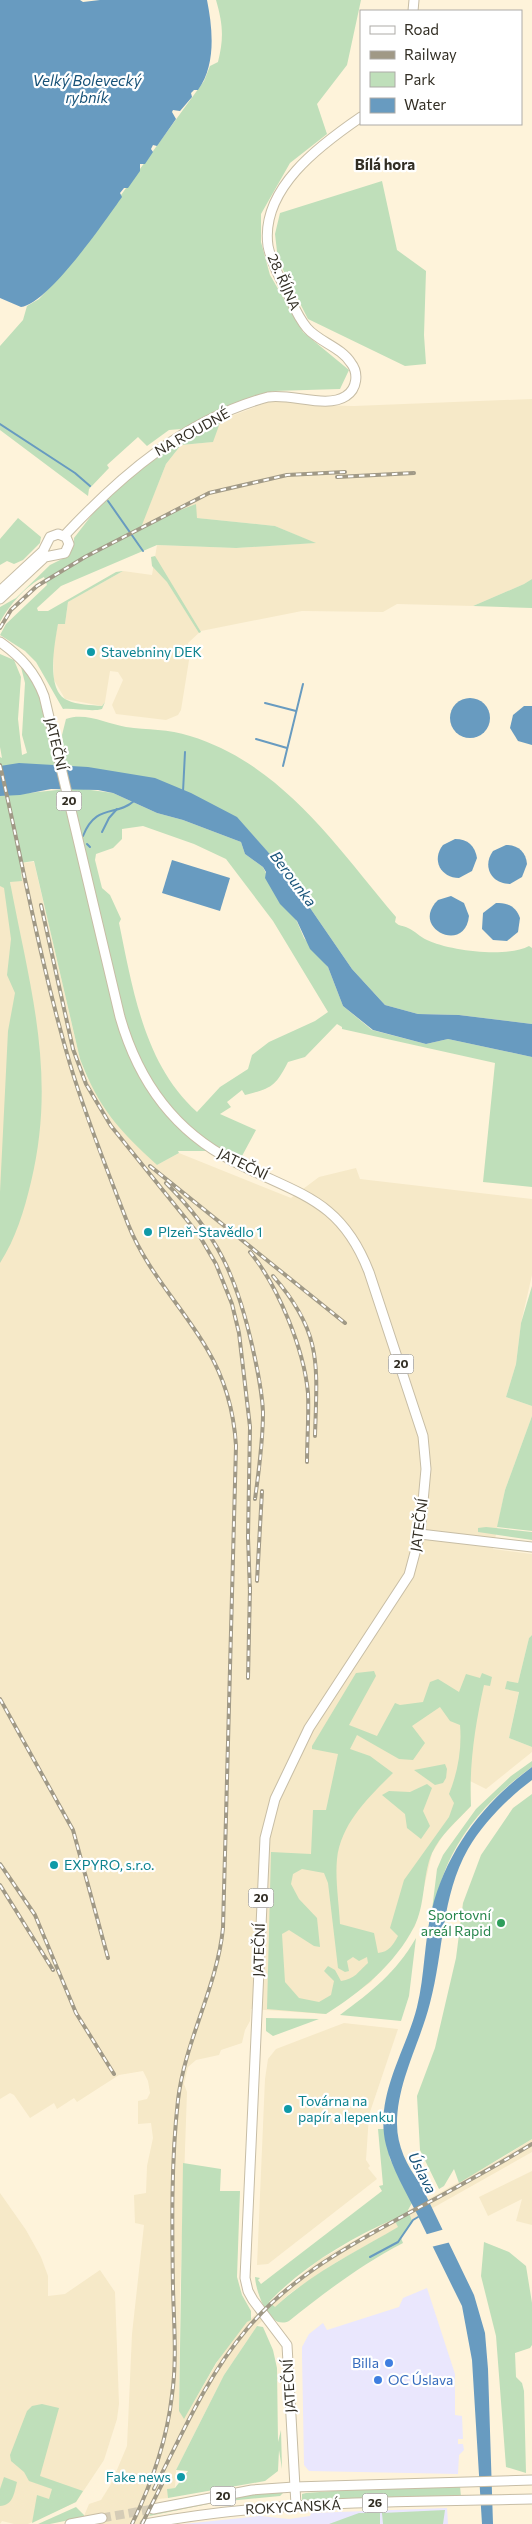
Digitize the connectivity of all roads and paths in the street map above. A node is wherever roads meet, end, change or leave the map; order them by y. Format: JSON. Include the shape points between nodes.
{"nodes":[{"id":1,"x":360,"y":118,"type":"edge"},
{"id":2,"x":347,"y":396,"type":"joint"},
{"id":3,"x":64,"y":536,"type":"junction"},
{"id":4,"x":46,"y":545,"type":"junction"},
{"id":5,"x":54,"y":555,"type":"junction"},
{"id":6,"x":0,"y":591,"type":"edge"},
{"id":7,"x":0,"y":599,"type":"edge"},
{"id":8,"x":0,"y":642,"type":"edge"},
{"id":9,"x":0,"y":647,"type":"edge"},
{"id":10,"x":15,"y":654,"type":"junction"},
{"id":11,"x":420,"y":1534,"type":"junction"},
{"id":12,"x":532,"y":1547,"type":"edge"},
{"id":13,"x":532,"y":2480,"type":"edge"},
{"id":14,"x":294,"y":2487,"type":"junction"},
{"id":15,"x":532,"y":2499,"type":"edge"},
{"id":16,"x":296,"y":2505,"type":"junction"},
{"id":17,"x":153,"y":2508,"type":"tunnel mouth"},
{"id":18,"x":201,"y":2514,"type":"joint"},
{"id":19,"x":102,"y":2518,"type":"tunnel mouth"},
{"id":20,"x":70,"y":2524,"type":"edge"},
{"id":21,"x":145,"y":2524,"type":"edge"}],
"edges":[{"from":1,"to":2,"type":"main road","name":"28. ŘÍJNA","via":[[332,138],[292,175],[276,202],[268,234],[270,255],[301,320],[319,340],[350,360],[354,367],[356,381]]},
{"from":2,"to":3,"type":"main road","name":"NA ROUDNÉ","via":[[329,401],[291,396],[268,397],[188,431],[149,455]]},
{"from":3,"to":4,"type":"main road","name":"NA ROUDNÉ","via":[[54,534]]},
{"from":3,"to":5,"type":"main road","via":[[68,549],[61,556]]},
{"from":4,"to":5,"type":"main road"},
{"from":4,"to":6,"type":"main road","name":"NA ROUDNÉ"},
{"from":5,"to":7,"type":"main road","via":[[40,561]]},
{"from":8,"to":10,"type":"main road","name":"JATEČNÍ","number":"20"},
{"from":9,"to":10,"type":"main road","name":"JATEČNÍ","number":"20"},
{"from":10,"to":11,"type":"main road","name":"JATEČNÍ","number":"20","via":[[38,680],[125,1035],[151,1089],[178,1122],[216,1152],[319,1203],[339,1220],[362,1253],[423,1436],[426,1469]]},
{"from":11,"to":12,"type":"main road"},
{"from":11,"to":14,"type":"main road","name":"JATEČNÍ","number":"20","via":[[409,1575],[308,1728],[275,1800],[265,1838],[245,2278],[253,2300],[287,2345]]},
{"from":13,"to":14,"type":"main road","name":"ROKYCANSKÁ","number":"26"},
{"from":14,"to":16,"type":"main road","name":"JATEČNÍ"},
{"from":14,"to":17,"type":"main road","name":"ROKYCANSKÁ","number":"20","via":[[252,2490]]},
{"from":15,"to":16,"type":"main road","name":"ROKYCANSKÁ","number":"26"},
{"from":16,"to":18,"type":"main road","name":"ROKYCANSKÁ","number":"26"},
{"from":18,"to":21,"type":"main road","name":"ROKYCANSKÁ","number":"20"},
{"from":19,"to":20,"type":"main road"}]}
